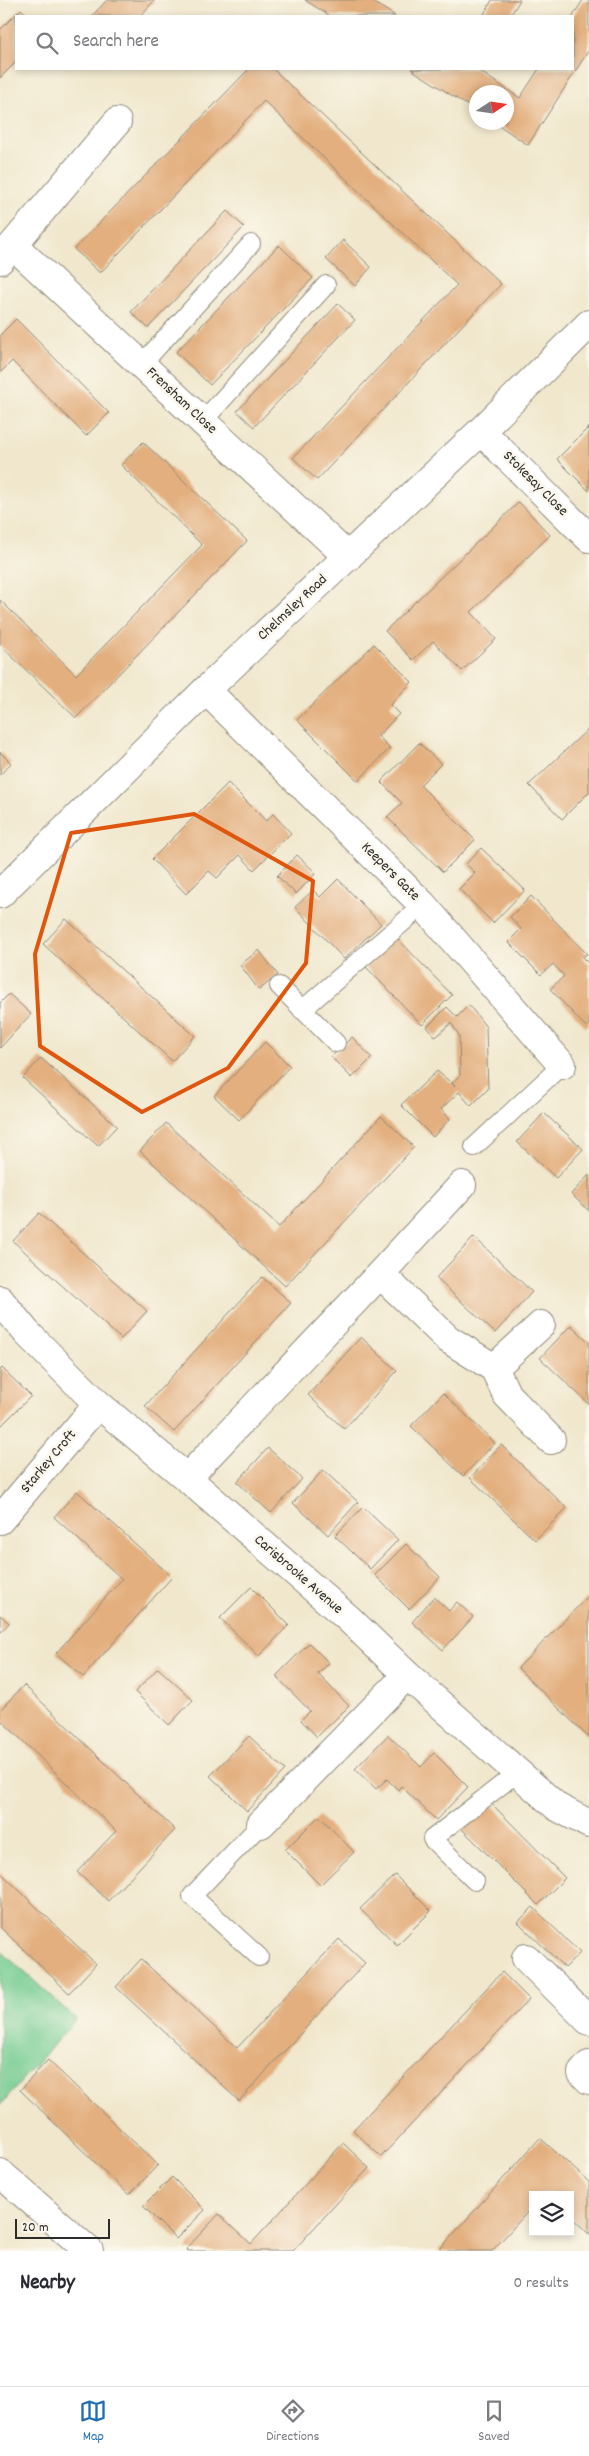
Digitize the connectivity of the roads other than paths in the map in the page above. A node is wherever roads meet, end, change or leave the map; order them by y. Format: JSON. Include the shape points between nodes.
{"nodes":[{"id":1,"x":117,"y":122,"type":"dead end"},
{"id":2,"x":250,"y":244,"type":"dead end"},
{"id":3,"x":7,"y":253,"type":"edge"},
{"id":4,"x":326,"y":285,"type":"dead end"},
{"id":5,"x":589,"y":324,"type":"edge"},
{"id":6,"x":142,"y":364,"type":"junction"},
{"id":7,"x":203,"y":422,"type":"junction"},
{"id":8,"x":481,"y":431,"type":"junction"},
{"id":9,"x":589,"y":538,"type":"edge"},
{"id":10,"x":348,"y":557,"type":"junction"},
{"id":11,"x":206,"y":690,"type":"junction"},
{"id":12,"x":0,"y":894,"type":"edge"},
{"id":13,"x":423,"y":905,"type":"junction"},
{"id":14,"x":279,"y":986,"type":"dead end"},
{"id":15,"x":302,"y":1010,"type":"junction"},
{"id":16,"x":336,"y":1043,"type":"dead end"},
{"id":17,"x":562,"y":1065,"type":"joint"},
{"id":18,"x":474,"y":1147,"type":"dead end"},
{"id":19,"x":462,"y":1185,"type":"dead end"},
{"id":20,"x":380,"y":1274,"type":"junction"},
{"id":21,"x":0,"y":1300,"type":"edge"},
{"id":22,"x":541,"y":1325,"type":"dead end"},
{"id":23,"x":494,"y":1368,"type":"junction"},
{"id":24,"x":98,"y":1404,"type":"junction"},
{"id":25,"x":551,"y":1440,"type":"dead end"},
{"id":26,"x":187,"y":1478,"type":"junction"},
{"id":27,"x":0,"y":1520,"type":"edge"},
{"id":28,"x":407,"y":1674,"type":"junction"},
{"id":29,"x":518,"y":1772,"type":"junction"},
{"id":30,"x":261,"y":1824,"type":"joint"},
{"id":31,"x":589,"y":1824,"type":"edge"},
{"id":32,"x":475,"y":1881,"type":"dead end"},
{"id":33,"x":259,"y":1958,"type":"dead end"},
{"id":34,"x":526,"y":1958,"type":"dead end"},
{"id":35,"x":589,"y":2021,"type":"edge"},
{"id":36,"x":589,"y":2065,"type":"edge"},
{"id":37,"x":589,"y":2080,"type":"edge"},
{"id":38,"x":0,"y":2173,"type":"edge"},
{"id":39,"x":89,"y":2251,"type":"edge"}],
"edges":[{"from":1,"to":3,"type":"street","name":"Frensham Close"},
{"from":2,"to":6,"type":"lane"},
{"from":3,"to":6,"type":"street","name":"Frensham Close"},
{"from":4,"to":7,"type":"lane"},
{"from":5,"to":8,"type":"street","name":"Chelmsley Road"},
{"from":6,"to":7,"type":"street","name":"Frensham Close"},
{"from":7,"to":10,"type":"street","name":"Frensham Close"},
{"from":8,"to":9,"type":"street","name":"Stokesay Close"},
{"from":8,"to":10,"type":"street","name":"Chelmsley Road"},
{"from":10,"to":11,"type":"street","name":"Chelmsley Road"},
{"from":11,"to":12,"type":"street","name":"Chelmsley Road"},
{"from":11,"to":13,"type":"street","name":"Keepers Gate"},
{"from":13,"to":15,"type":"lane"},
{"from":13,"to":17,"type":"street","name":"Keepers Gate"},
{"from":14,"to":15,"type":"lane"},
{"from":15,"to":16,"type":"lane"},
{"from":17,"to":18,"type":"lane"},
{"from":19,"to":20,"type":"street"},
{"from":20,"to":23,"type":"street","via":[[448,1339]]},
{"from":20,"to":26,"type":"street"},
{"from":21,"to":24,"type":"street","name":"Carisbrooke Avenue"},
{"from":22,"to":23,"type":"street"},
{"from":23,"to":25,"type":"street","via":[[507,1395]]},
{"from":24,"to":26,"type":"street","name":"Carisbrooke Avenue"},
{"from":24,"to":27,"type":"street","name":"Starkey Croft"},
{"from":26,"to":28,"type":"street","name":"Carisbrooke Avenue"},
{"from":28,"to":29,"type":"street","name":"Carisbrooke Avenue"},
{"from":28,"to":30,"type":"street"},
{"from":29,"to":31,"type":"street","name":"Carisbrooke Avenue","via":[[557,1807]]},
{"from":29,"to":32,"type":"lane","via":[[432,1839]]},
{"from":30,"to":33,"type":"lane","via":[[192,1896]]},
{"from":34,"to":35,"type":"street"},
{"from":36,"to":37,"type":"street","via":[[582,2072]]},
{"from":38,"to":39,"type":"street"}]}
